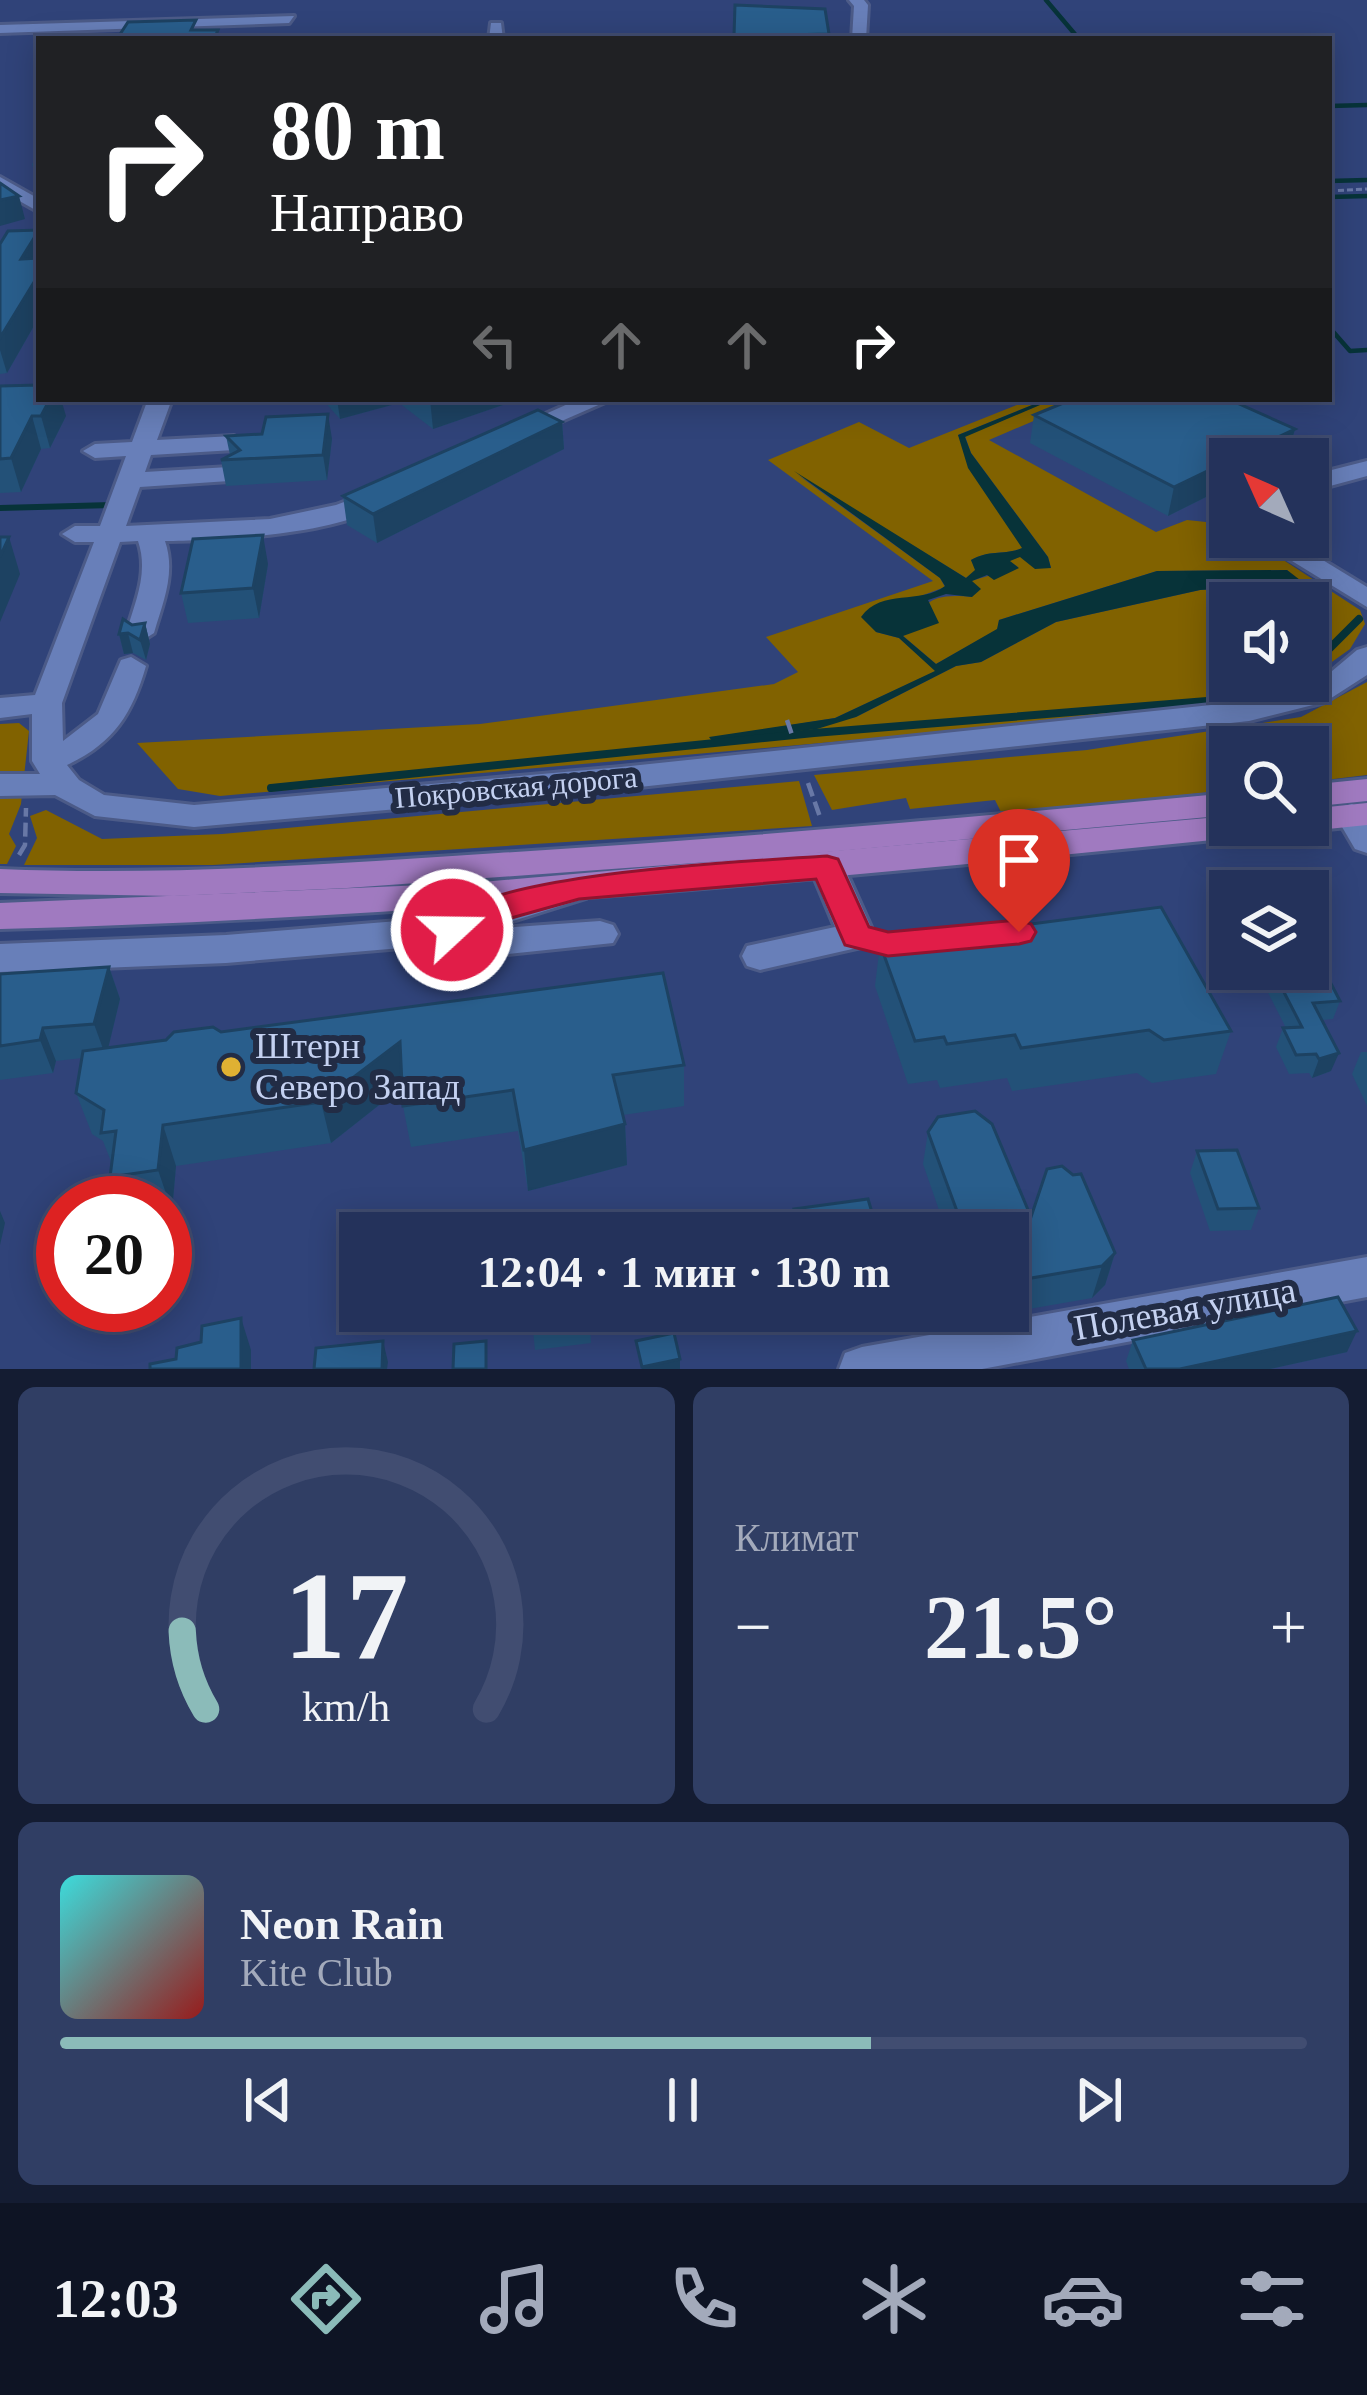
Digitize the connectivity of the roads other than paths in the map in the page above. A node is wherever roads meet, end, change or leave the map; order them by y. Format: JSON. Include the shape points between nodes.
{"nodes":[{"id":1,"x":296,"y":0,"type":"edge"},
{"id":2,"x":856,"y":0,"type":"edge"},
{"id":3,"x":289,"y":19,"type":"junction"},
{"id":4,"x":0,"y":29,"type":"edge"},
{"id":5,"x":282,"y":36,"type":"edge"},
{"id":6,"x":859,"y":36,"type":"edge"},
{"id":7,"x":0,"y":182,"type":"edge"},
{"id":8,"x":36,"y":205,"type":"edge"},
{"id":9,"x":159,"y":402,"type":"edge"},
{"id":10,"x":594,"y":402,"type":"edge"},
{"id":11,"x":502,"y":439,"type":"edge"},
{"id":12,"x":234,"y":443,"type":"edge"},
{"id":13,"x":142,"y":449,"type":"junction"},
{"id":14,"x":95,"y":451,"type":"dead end"},
{"id":15,"x":1367,"y":468,"type":"edge"},
{"id":16,"x":229,"y":474,"type":"edge"},
{"id":17,"x":1329,"y":478,"type":"edge"},
{"id":18,"x":131,"y":480,"type":"junction"},
{"id":19,"x":400,"y":486,"type":"edge"},
{"id":20,"x":113,"y":533,"type":"junction"},
{"id":21,"x":148,"y":533,"type":"junction"},
{"id":22,"x":75,"y":534,"type":"dead end"},
{"id":23,"x":1300,"y":558,"type":"edge"},
{"id":24,"x":1367,"y":599,"type":"edge"},
{"id":25,"x":140,"y":633,"type":"edge"},
{"id":26,"x":1367,"y":656,"type":"edge"},
{"id":27,"x":131,"y":666,"type":"dead end"},
{"id":28,"x":47,"y":704,"type":"junction"},
{"id":29,"x":0,"y":708,"type":"edge"},
{"id":30,"x":56,"y":772,"type":"junction"},
{"id":31,"x":0,"y":785,"type":"edge"},
{"id":32,"x":1329,"y":803,"type":"edge"},
{"id":33,"x":1209,"y":806,"type":"edge"},
{"id":34,"x":1363,"y":815,"type":"edge"},
{"id":35,"x":1329,"y":818,"type":"edge"},
{"id":36,"x":1209,"y":829,"type":"edge"},
{"id":37,"x":827,"y":867,"type":"junction"},
{"id":38,"x":0,"y":881,"type":"edge"},
{"id":39,"x":579,"y":887,"type":"junction"},
{"id":40,"x":0,"y":916,"type":"edge"},
{"id":41,"x":452,"y":930,"type":"junction"},
{"id":42,"x":600,"y":934,"type":"dead end"},
{"id":43,"x":760,"y":956,"type":"dead end"},
{"id":44,"x":0,"y":958,"type":"edge"},
{"id":45,"x":1367,"y":1277,"type":"edge"},
{"id":46,"x":1018,"y":1355,"type":"edge"},
{"id":47,"x":862,"y":1369,"type":"edge"}],
"edges":[{"from":1,"to":3,"type":"street"},
{"from":2,"to":6,"type":"street"},
{"from":3,"to":4,"type":"street"},
{"from":3,"to":5,"type":"street"},
{"from":7,"to":8,"type":"street"},
{"from":9,"to":13,"type":"street"},
{"from":10,"to":11,"type":"street"},
{"from":12,"to":13,"type":"street"},
{"from":13,"to":14,"type":"street"},
{"from":13,"to":18,"type":"street"},
{"from":15,"to":17,"type":"street"},
{"from":16,"to":18,"type":"street"},
{"from":18,"to":20,"type":"street"},
{"from":19,"to":21,"type":"street","via":[[337,517]]},
{"from":20,"to":21,"type":"street"},
{"from":20,"to":22,"type":"street"},
{"from":20,"to":28,"type":"street"},
{"from":21,"to":25,"type":"street","via":[[158,570]]},
{"from":23,"to":24,"type":"street"},
{"from":26,"to":30,"type":"street","name":"Покровская дорога","via":[[1326,692],[1289,704],[194,816],[95,805]]},
{"from":27,"to":30,"type":"street","via":[[107,730]]},
{"from":28,"to":29,"type":"street"},
{"from":28,"to":30,"type":"street"},
{"from":30,"to":31,"type":"street"},
{"from":32,"to":34,"type":"main road"},
{"from":33,"to":38,"type":"main road","via":[[377,874]]},
{"from":34,"to":35,"type":"main road"},
{"from":36,"to":37,"type":"main road"},
{"from":37,"to":39,"type":"main road"},
{"from":37,"to":43,"type":"street","via":[[873,940]]},
{"from":39,"to":40,"type":"main road","via":[[187,914]]},
{"from":39,"to":41,"type":"street"},
{"from":41,"to":42,"type":"street","via":[[480,943]]},
{"from":41,"to":44,"type":"street"},
{"from":45,"to":46,"type":"street","name":"Полевая улица"},
{"from":46,"to":47,"type":"street","name":"Полевая улица"}]}
